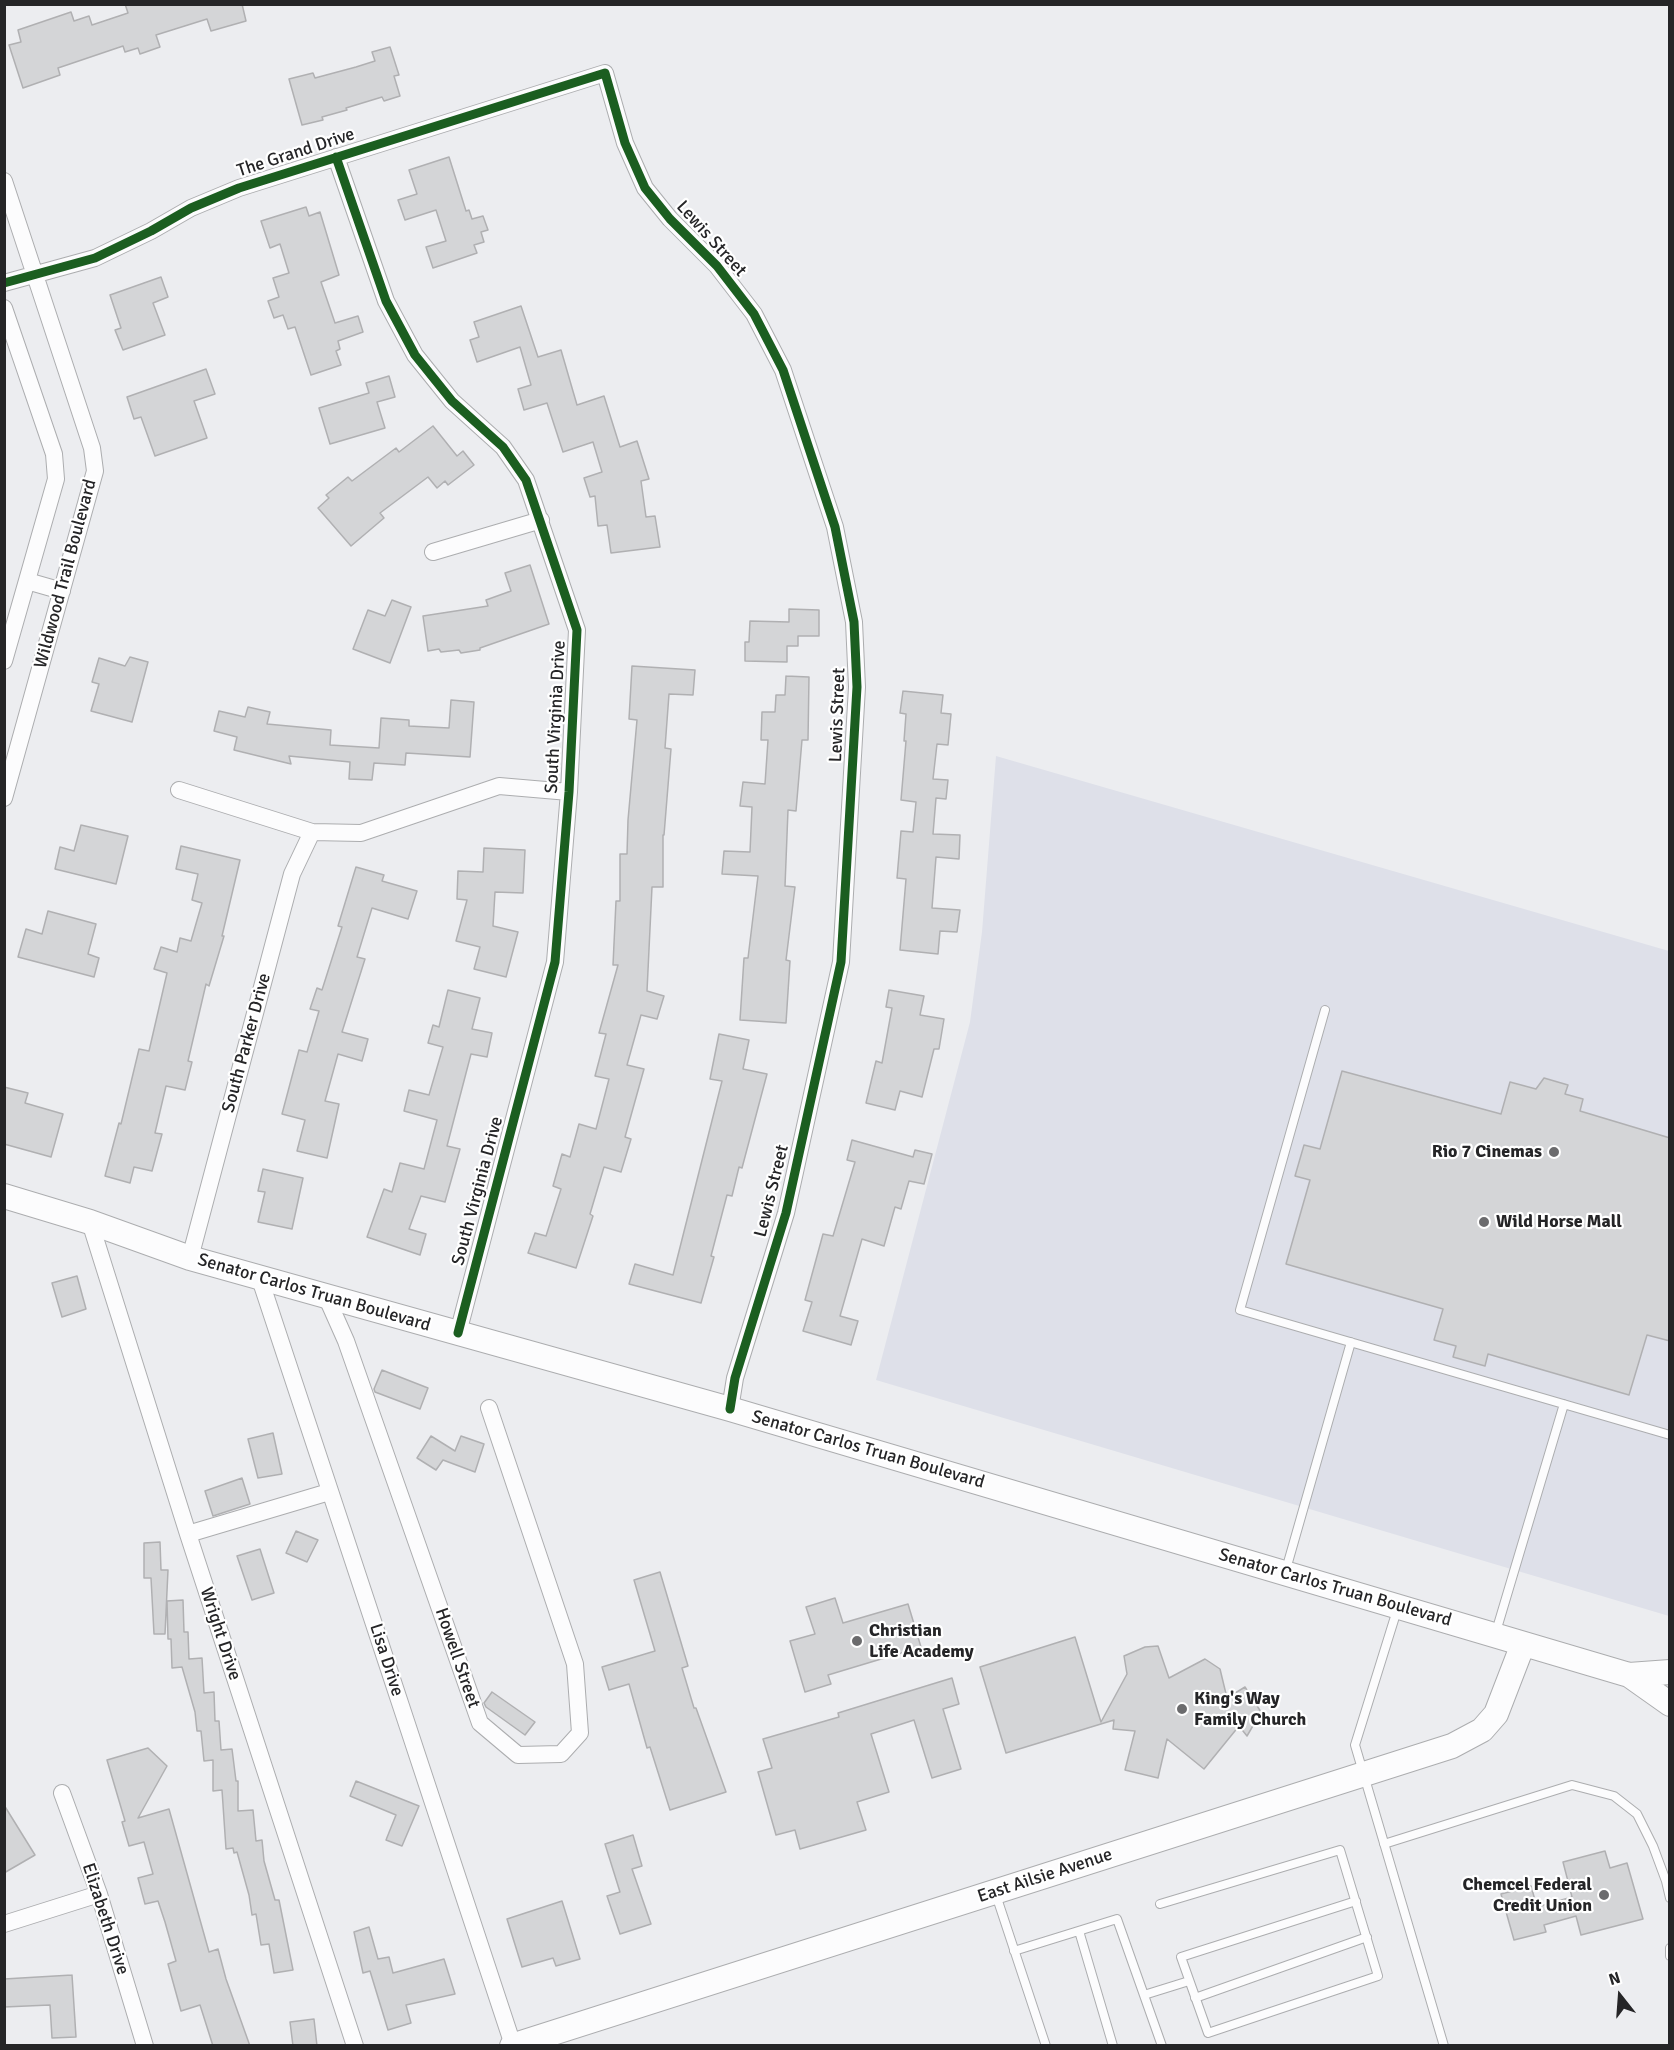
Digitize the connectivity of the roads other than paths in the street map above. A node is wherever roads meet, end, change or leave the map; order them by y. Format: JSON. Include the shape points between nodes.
{"nodes":[{"id":1,"x":605,"y":73,"type":"joint"},
{"id":2,"x":336,"y":157,"type":"junction"},
{"id":3,"x":4,"y":181,"type":"edge"},
{"id":4,"x":36,"y":274,"type":"junction"},
{"id":5,"x":4,"y":283,"type":"edge"},
{"id":6,"x":4,"y":308,"type":"edge"},
{"id":7,"x":541,"y":520,"type":"junction"},
{"id":8,"x":433,"y":552,"type":"dead end"},
{"id":9,"x":27,"y":580,"type":"junction"},
{"id":10,"x":62,"y":591,"type":"junction"},
{"id":11,"x":4,"y":661,"type":"edge"},
{"id":12,"x":179,"y":790,"type":"dead end"},
{"id":13,"x":569,"y":792,"type":"junction"},
{"id":14,"x":4,"y":798,"type":"edge"},
{"id":15,"x":312,"y":832,"type":"junction"},
{"id":16,"x":1325,"y":1010,"type":"dead end"},
{"id":17,"x":4,"y":1196,"type":"edge"},
{"id":18,"x":90,"y":1222,"type":"junction"},
{"id":19,"x":190,"y":1258,"type":"junction"},
{"id":20,"x":259,"y":1276,"type":"junction"},
{"id":21,"x":326,"y":1296,"type":"junction"},
{"id":22,"x":458,"y":1333,"type":"junction"},
{"id":23,"x":1351,"y":1342,"type":"junction"},
{"id":24,"x":1564,"y":1404,"type":"junction"},
{"id":25,"x":489,"y":1408,"type":"dead end"},
{"id":26,"x":730,"y":1409,"type":"junction"},
{"id":27,"x":1670,"y":1435,"type":"edge"},
{"id":28,"x":330,"y":1492,"type":"junction"},
{"id":29,"x":188,"y":1534,"type":"junction"},
{"id":30,"x":1285,"y":1573,"type":"junction"},
{"id":31,"x":1398,"y":1607,"type":"junction"},
{"id":32,"x":1495,"y":1635,"type":"junction"},
{"id":33,"x":1523,"y":1644,"type":"junction"},
{"id":34,"x":1670,"y":1672,"type":"edge"},
{"id":35,"x":1629,"y":1675,"type":"junction"},
{"id":36,"x":1670,"y":1704,"type":"edge"},
{"id":37,"x":1363,"y":1774,"type":"junction"},
{"id":38,"x":62,"y":1793,"type":"dead end"},
{"id":39,"x":1384,"y":1844,"type":"junction"},
{"id":40,"x":994,"y":1892,"type":"junction"},
{"id":41,"x":99,"y":1894,"type":"junction"},
{"id":42,"x":1670,"y":1898,"type":"edge"},
{"id":43,"x":1356,"y":1901,"type":"junction"},
{"id":44,"x":1160,"y":1904,"type":"dead end"},
{"id":45,"x":4,"y":1924,"type":"edge"},
{"id":46,"x":1079,"y":1931,"type":"junction"},
{"id":47,"x":1367,"y":1937,"type":"junction"},
{"id":48,"x":1670,"y":1948,"type":"edge"},
{"id":49,"x":1014,"y":1951,"type":"junction"},
{"id":50,"x":1670,"y":1956,"type":"edge"},
{"id":51,"x":1189,"y":1981,"type":"junction"},
{"id":52,"x":1144,"y":1995,"type":"junction"},
{"id":53,"x":1195,"y":1998,"type":"junction"},
{"id":54,"x":513,"y":2045,"type":"edge"},
{"id":55,"x":144,"y":2046,"type":"edge"},
{"id":56,"x":355,"y":2046,"type":"edge"},
{"id":57,"x":1046,"y":2046,"type":"edge"},
{"id":58,"x":1113,"y":2046,"type":"edge"},
{"id":59,"x":1162,"y":2046,"type":"edge"},
{"id":60,"x":1444,"y":2046,"type":"edge"}],
"edges":[{"from":1,"to":2,"type":"street","name":"The Grand Drive"},
{"from":1,"to":26,"type":"street","name":"Lewis Street","via":[[625,143],[645,188],[717,266],[754,314],[783,370],[835,527],[854,622],[857,687],[840,962],[786,1213],[735,1378]]},
{"from":2,"to":4,"type":"street","name":"The Grand Drive","via":[[191,208],[95,258]]},
{"from":2,"to":7,"type":"street","name":"South Virginia Drive","via":[[386,301],[415,355],[452,401],[503,447],[526,480]]},
{"from":3,"to":4,"type":"street","name":"Wildwood Trail Boulevard"},
{"from":4,"to":5,"type":"street","name":"The Grand Drive"},
{"from":4,"to":10,"type":"street","name":"Wildwood Trail Boulevard","via":[[92,448],[95,471]]},
{"from":6,"to":9,"type":"street","name":"Wildwood Trail Boulevard","via":[[55,462],[56,479]]},
{"from":7,"to":8,"type":"street"},
{"from":7,"to":13,"type":"street","name":"South Virginia Drive","via":[[577,630]]},
{"from":9,"to":10,"type":"street"},
{"from":9,"to":11,"type":"street","name":"Wildwood Trail Boulevard"},
{"from":10,"to":14,"type":"street","name":"Wildwood Trail Boulevard"},
{"from":12,"to":15,"type":"street"},
{"from":13,"to":15,"type":"street","via":[[499,786],[361,833]]},
{"from":13,"to":22,"type":"street","name":"South Virginia Drive","via":[[555,962]]},
{"from":15,"to":19,"type":"street","name":"South Parker Drive","via":[[292,874]]},
{"from":16,"to":23,"type":"lane","via":[[1240,1310]]},
{"from":17,"to":18,"type":"main road","name":"Senator Carlos Truan Boulevard"},
{"from":18,"to":19,"type":"main road","name":"Senator Carlos Truan Boulevard"},
{"from":18,"to":29,"type":"street","name":"Wright Drive"},
{"from":19,"to":20,"type":"main road","name":"Senator Carlos Truan Boulevard"},
{"from":20,"to":21,"type":"main road","name":"Senator Carlos Truan Boulevard"},
{"from":20,"to":28,"type":"street","name":"Lisa Drive"},
{"from":21,"to":22,"type":"main road","name":"Senator Carlos Truan Boulevard"},
{"from":21,"to":25,"type":"street","name":"Howell Street","via":[[350,1352],[480,1723],[518,1755],[561,1754],[580,1733],[575,1664]]},
{"from":22,"to":26,"type":"main road","name":"Senator Carlos Truan Boulevard"},
{"from":23,"to":24,"type":"lane"},
{"from":23,"to":30,"type":"lane"},
{"from":24,"to":27,"type":"lane"},
{"from":24,"to":32,"type":"lane"},
{"from":26,"to":30,"type":"main road","name":"Senator Carlos Truan Boulevard"},
{"from":28,"to":29,"type":"street"},
{"from":28,"to":54,"type":"street","name":"Lisa Drive"},
{"from":29,"to":56,"type":"street","name":"Wright Drive"},
{"from":30,"to":31,"type":"main road","name":"Senator Carlos Truan Boulevard"},
{"from":31,"to":32,"type":"main road","name":"Senator Carlos Truan Boulevard"},
{"from":31,"to":37,"type":"lane","via":[[1355,1745]]},
{"from":32,"to":33,"type":"main road","name":"Senator Carlos Truan Boulevard"},
{"from":33,"to":35,"type":"main road","name":"Senator Carlos Truan Boulevard"},
{"from":33,"to":37,"type":"main road","name":"East Ailsie Avenue","via":[[1496,1714],[1482,1730],[1452,1746]]},
{"from":34,"to":35,"type":"main road","name":"Senator Carlos Truan Boulevard"},
{"from":35,"to":36,"type":"main road","name":"Senator Carlos Truan Boulevard"},
{"from":37,"to":39,"type":"lane"},
{"from":37,"to":40,"type":"main road","name":"East Ailsie Avenue"},
{"from":38,"to":41,"type":"street","name":"Elizabeth Drive"},
{"from":39,"to":42,"type":"lane","via":[[1572,1785],[1614,1796],[1637,1814],[1653,1846]]},
{"from":39,"to":60,"type":"lane"},
{"from":40,"to":49,"type":"lane"},
{"from":40,"to":54,"type":"main road","name":"East Ailsie Avenue"},
{"from":41,"to":45,"type":"street"},
{"from":41,"to":55,"type":"street","name":"Elizabeth Drive"},
{"from":43,"to":44,"type":"lane","via":[[1340,1850]]},
{"from":43,"to":47,"type":"lane"},
{"from":43,"to":51,"type":"lane","via":[[1181,1957]]},
{"from":46,"to":49,"type":"lane"},
{"from":46,"to":52,"type":"lane","via":[[1117,1919]]},
{"from":46,"to":58,"type":"lane"},
{"from":47,"to":53,"type":"lane"},
{"from":47,"to":53,"type":"lane","via":[[1378,1976],[1208,2033]]},
{"from":48,"to":50,"type":"lane"},
{"from":49,"to":57,"type":"lane"},
{"from":51,"to":52,"type":"lane"},
{"from":51,"to":53,"type":"lane"},
{"from":52,"to":59,"type":"lane"}]}
